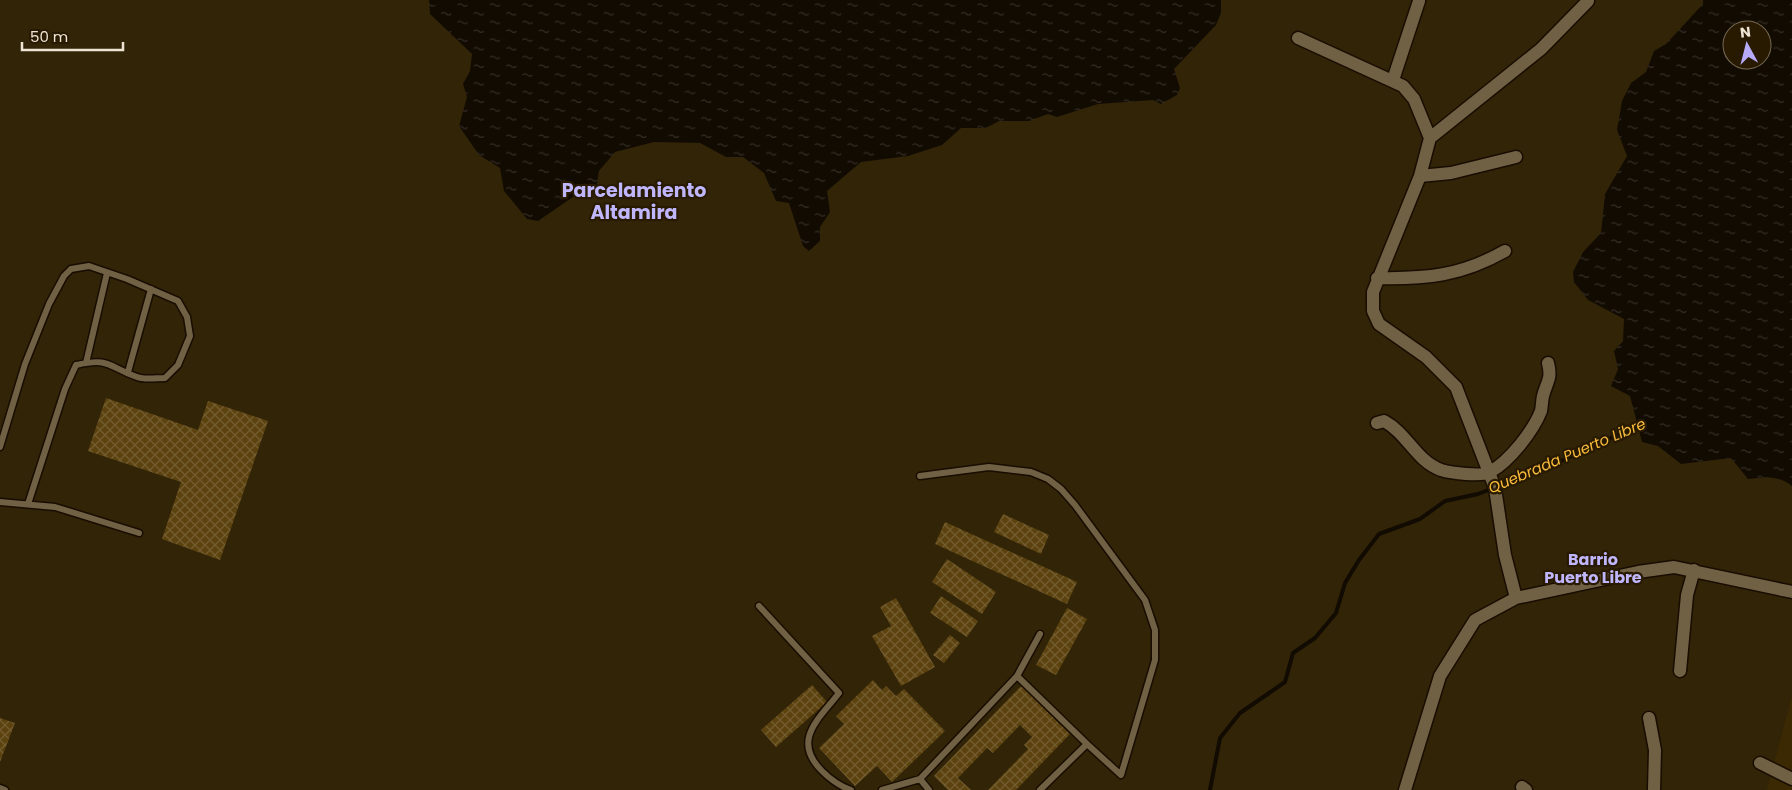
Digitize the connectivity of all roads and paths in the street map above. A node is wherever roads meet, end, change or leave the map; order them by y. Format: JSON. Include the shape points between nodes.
{"nodes":[{"id":1,"x":1419,"y":1,"type":"edge"},
{"id":2,"x":1588,"y":1,"type":"edge"},
{"id":3,"x":1298,"y":38,"type":"dead end"},
{"id":4,"x":1393,"y":80,"type":"junction"},
{"id":5,"x":1430,"y":138,"type":"junction"},
{"id":6,"x":1516,"y":157,"type":"dead end"},
{"id":7,"x":1420,"y":176,"type":"junction"},
{"id":8,"x":1505,"y":251,"type":"dead end"},
{"id":9,"x":107,"y":273,"type":"junction"},
{"id":10,"x":1377,"y":278,"type":"junction"},
{"id":11,"x":151,"y":289,"type":"junction"},
{"id":12,"x":86,"y":363,"type":"junction"},
{"id":13,"x":1548,"y":363,"type":"dead end"},
{"id":14,"x":128,"y":372,"type":"junction"},
{"id":15,"x":1377,"y":423,"type":"dead end"},
{"id":16,"x":0,"y":447,"type":"edge"},
{"id":17,"x":1489,"y":473,"type":"junction"},
{"id":18,"x":920,"y":476,"type":"dead end"},
{"id":19,"x":0,"y":502,"type":"edge"},
{"id":20,"x":28,"y":504,"type":"junction"},
{"id":21,"x":139,"y":532,"type":"dead end"},
{"id":22,"x":1694,"y":570,"type":"junction"},
{"id":23,"x":1792,"y":592,"type":"edge"},
{"id":24,"x":1516,"y":598,"type":"junction"},
{"id":25,"x":759,"y":606,"type":"dead end"},
{"id":26,"x":1040,"y":634,"type":"dead end"},
{"id":27,"x":1680,"y":671,"type":"dead end"},
{"id":28,"x":1016,"y":676,"type":"junction"},
{"id":29,"x":1649,"y":718,"type":"dead end"},
{"id":30,"x":1087,"y":744,"type":"junction"},
{"id":31,"x":1760,"y":763,"type":"dead end"},
{"id":32,"x":920,"y":779,"type":"junction"},
{"id":33,"x":1792,"y":779,"type":"edge"},
{"id":34,"x":0,"y":788,"type":"edge"},
{"id":35,"x":5,"y":790,"type":"edge"},
{"id":36,"x":851,"y":790,"type":"edge"},
{"id":37,"x":882,"y":790,"type":"edge"},
{"id":38,"x":929,"y":790,"type":"edge"},
{"id":39,"x":1040,"y":790,"type":"edge"},
{"id":40,"x":1405,"y":790,"type":"edge"},
{"id":41,"x":1654,"y":790,"type":"edge"}],
"edges":[{"from":1,"to":4,"type":"street"},
{"from":2,"to":5,"type":"street","via":[[1541,49]]},
{"from":3,"to":4,"type":"street"},
{"from":4,"to":5,"type":"street","via":[[1414,99]]},
{"from":5,"to":7,"type":"street"},
{"from":6,"to":7,"type":"street","via":[[1450,174]]},
{"from":7,"to":10,"type":"street"},
{"from":8,"to":10,"type":"street","via":[[1469,268],[1437,277]]},
{"from":9,"to":11,"type":"lane"},
{"from":9,"to":12,"type":"lane"},
{"from":9,"to":16,"type":"lane","via":[[89,266],[71,269],[64,276],[25,364]]},
{"from":10,"to":17,"type":"street","via":[[1373,292],[1377,320],[1426,358],[1456,388]]},
{"from":11,"to":14,"type":"lane"},
{"from":11,"to":14,"type":"lane","via":[[178,301],[187,317],[190,336],[178,365],[165,378],[138,378]]},
{"from":12,"to":14,"type":"lane","via":[[96,361]]},
{"from":12,"to":20,"type":"lane","via":[[76,365],[65,389]]},
{"from":13,"to":17,"type":"street","via":[[1550,382],[1540,411],[1518,449]]},
{"from":15,"to":17,"type":"street","via":[[1384,421],[1393,426],[1427,464],[1460,474]]},
{"from":17,"to":24,"type":"street","via":[[1495,488],[1505,555]]},
{"from":18,"to":30,"type":"lane","via":[[989,467],[1032,472],[1048,480],[1075,505],[1145,600],[1155,630],[1155,660],[1122,775]]},
{"from":19,"to":20,"type":"lane"},
{"from":20,"to":21,"type":"lane","via":[[55,507]]},
{"from":22,"to":23,"type":"street"},
{"from":22,"to":24,"type":"street","via":[[1655,568]]},
{"from":22,"to":27,"type":"street","via":[[1688,595]]},
{"from":24,"to":40,"type":"street","via":[[1475,620],[1440,676]]},
{"from":25,"to":36,"type":"lane","via":[[839,693],[810,731],[807,743],[811,758],[818,767],[841,787]]},
{"from":26,"to":28,"type":"lane"},
{"from":28,"to":30,"type":"lane"},
{"from":28,"to":32,"type":"lane"},
{"from":29,"to":41,"type":"street","via":[[1655,750]]},
{"from":30,"to":39,"type":"lane"},
{"from":31,"to":33,"type":"street"},
{"from":32,"to":37,"type":"lane"},
{"from":32,"to":38,"type":"lane"},
{"from":34,"to":35,"type":"lane"}]}
